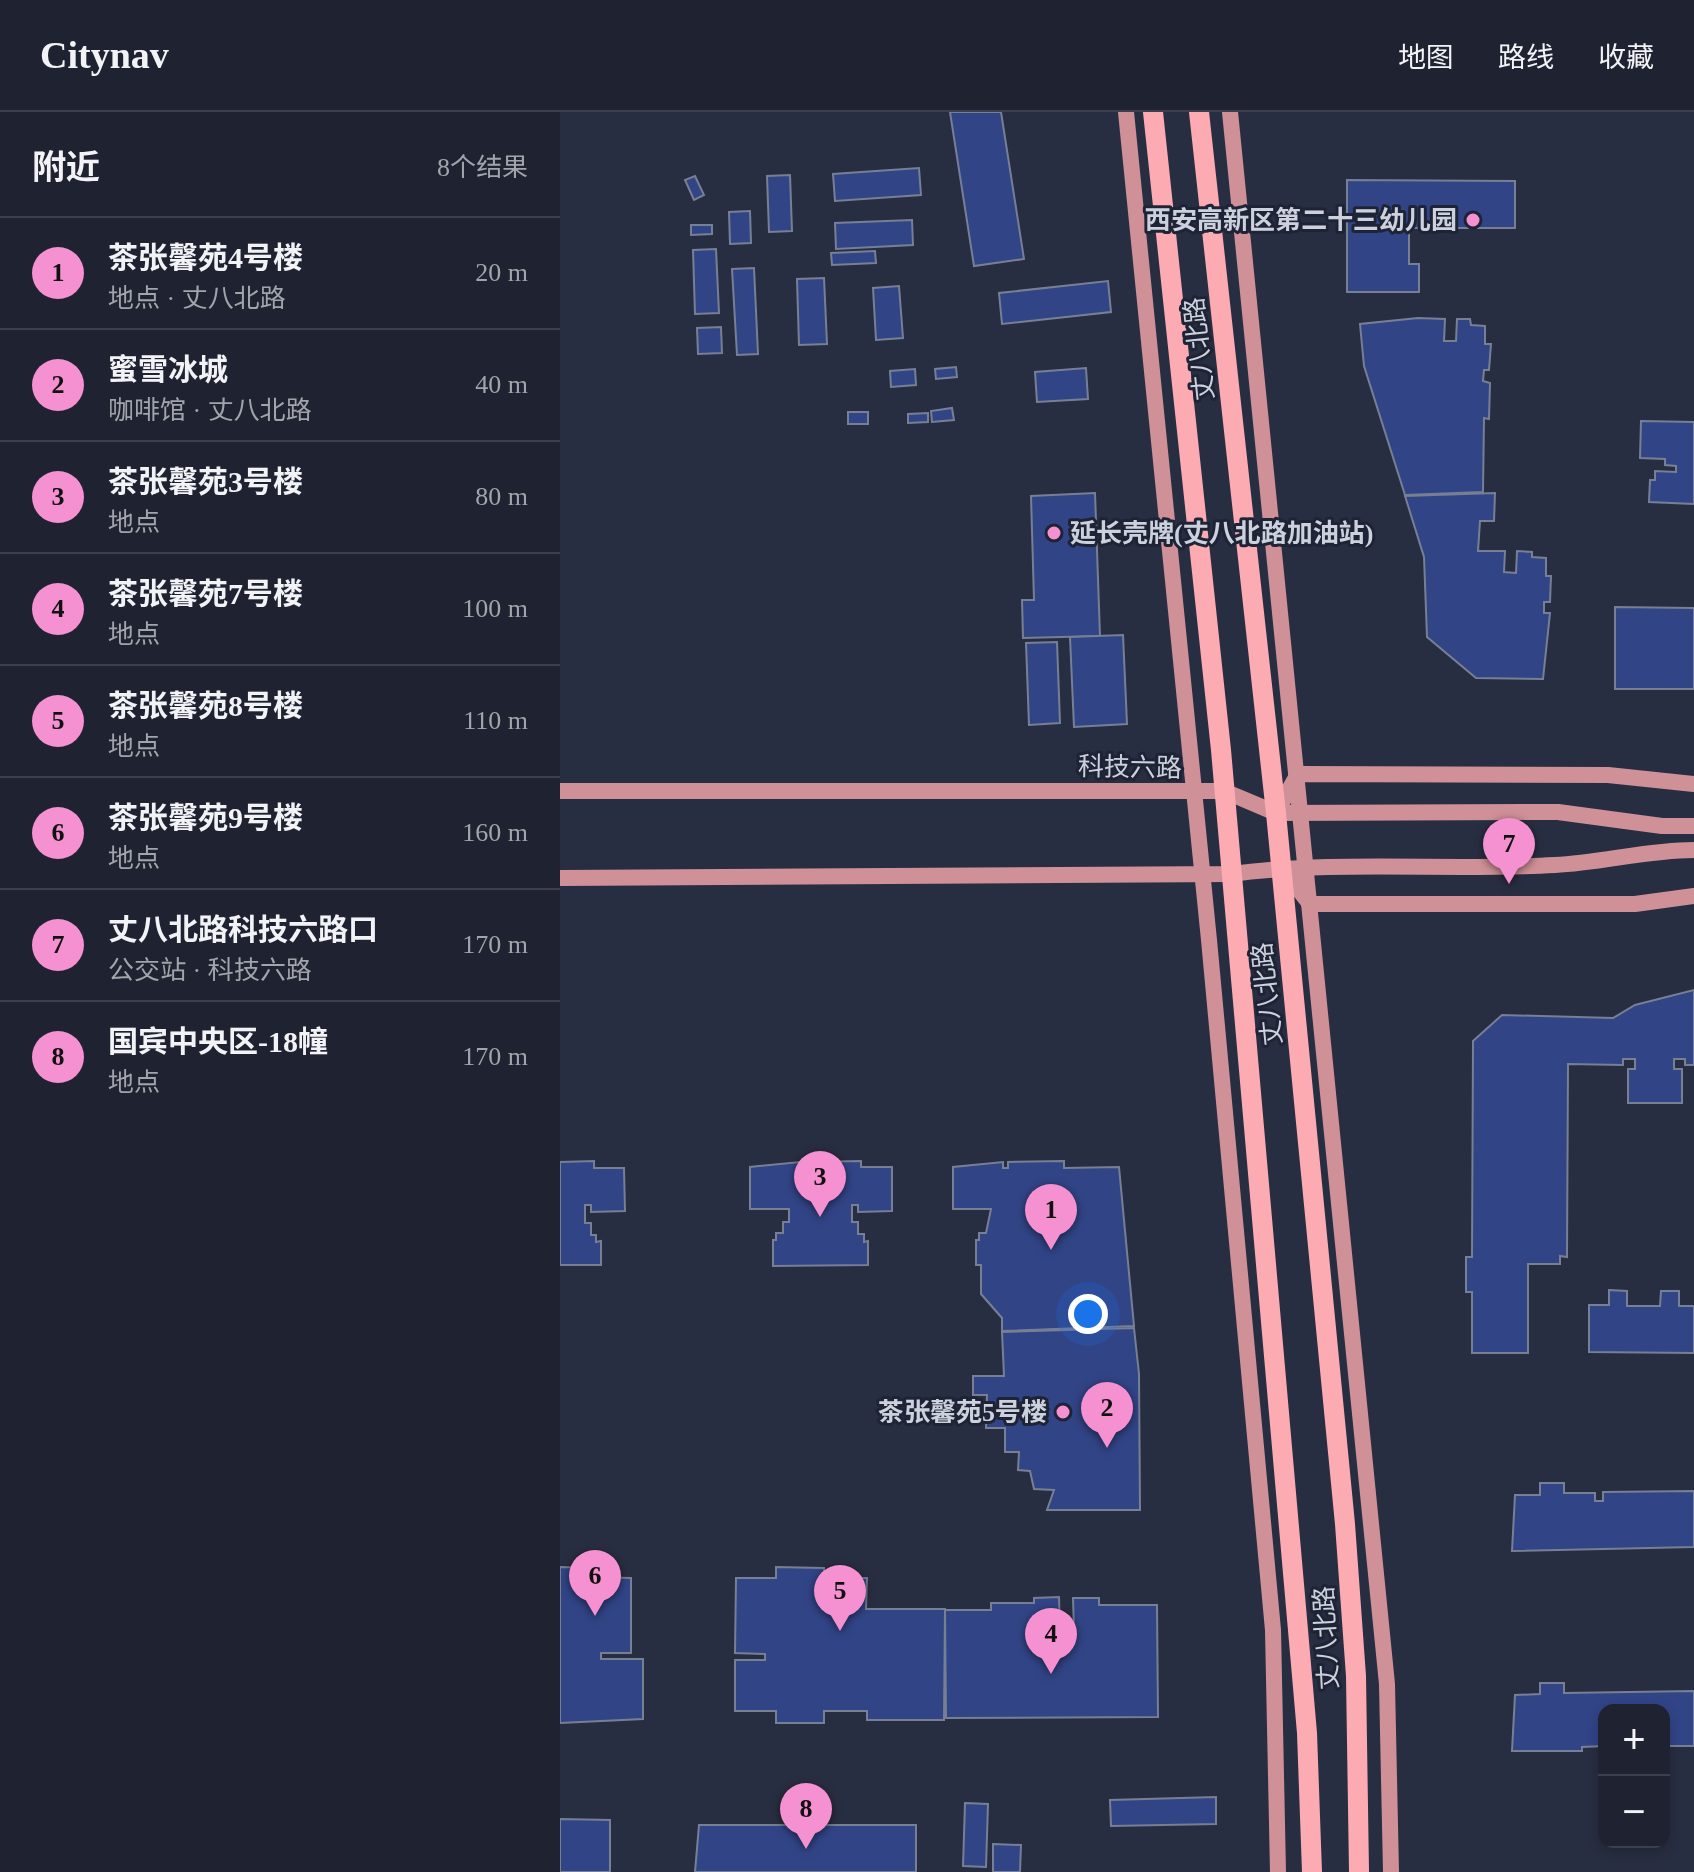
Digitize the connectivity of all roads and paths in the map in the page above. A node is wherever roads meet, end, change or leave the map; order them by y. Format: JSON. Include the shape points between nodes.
{"nodes":[{"id":1,"x":1126,"y":112,"type":"edge"},
{"id":2,"x":1153,"y":112,"type":"edge"},
{"id":3,"x":1199,"y":112,"type":"edge"},
{"id":4,"x":1230,"y":112,"type":"edge"},
{"id":5,"x":1298,"y":774,"type":"junction"},
{"id":6,"x":1694,"y":784,"type":"edge"},
{"id":7,"x":560,"y":791,"type":"edge"},
{"id":8,"x":1224,"y":791,"type":"junction"},
{"id":9,"x":1194,"y":792,"type":"junction"},
{"id":10,"x":1276,"y":813,"type":"junction"},
{"id":11,"x":1302,"y":813,"type":"junction"},
{"id":12,"x":1694,"y":826,"type":"edge"},
{"id":13,"x":1694,"y":850,"type":"edge"},
{"id":14,"x":1281,"y":867,"type":"junction"},
{"id":15,"x":1307,"y":867,"type":"junction"},
{"id":16,"x":1202,"y":874,"type":"junction"},
{"id":17,"x":1231,"y":874,"type":"junction"},
{"id":18,"x":560,"y":878,"type":"edge"},
{"id":19,"x":1694,"y":896,"type":"edge"},
{"id":20,"x":1310,"y":904,"type":"junction"},
{"id":21,"x":1278,"y":1872,"type":"edge"},
{"id":22,"x":1312,"y":1872,"type":"edge"},
{"id":23,"x":1359,"y":1872,"type":"edge"},
{"id":24,"x":1391,"y":1872,"type":"edge"}],
"edges":[{"from":1,"to":9,"type":"main road"},
{"from":2,"to":8,"type":"main road","name":"丈八北路"},
{"from":3,"to":10,"type":"main road","name":"丈八北路"},
{"from":4,"to":5,"type":"main road"},
{"from":5,"to":6,"type":"main road","via":[[1608,775]]},
{"from":5,"to":10,"type":"main road"},
{"from":5,"to":11,"type":"main road"},
{"from":7,"to":9,"type":"main road","name":"科技六路"},
{"from":8,"to":9,"type":"main road","name":"科技六路"},
{"from":8,"to":10,"type":"main road","name":"科技六路"},
{"from":8,"to":17,"type":"main road","name":"丈八北路"},
{"from":9,"to":16,"type":"main road"},
{"from":10,"to":11,"type":"main road","name":"科技六路"},
{"from":10,"to":14,"type":"main road","name":"丈八北路"},
{"from":11,"to":12,"type":"main road","name":"科技六路","via":[[1558,812]]},
{"from":11,"to":15,"type":"main road"},
{"from":13,"to":15,"type":"main road","via":[[1556,865]]},
{"from":14,"to":15,"type":"main road"},
{"from":14,"to":17,"type":"main road"},
{"from":14,"to":20,"type":"main road"},
{"from":14,"to":23,"type":"main road","name":"丈八北路","via":[[1345,1524],[1356,1676]]},
{"from":15,"to":20,"type":"main road"},
{"from":16,"to":17,"type":"main road"},
{"from":16,"to":18,"type":"main road"},
{"from":16,"to":21,"type":"main road","via":[[1273,1630]]},
{"from":17,"to":22,"type":"main road","name":"丈八北路","via":[[1307,1733]]},
{"from":19,"to":20,"type":"main road","via":[[1635,904]]},
{"from":20,"to":24,"type":"main road","via":[[1387,1684]]}]}
